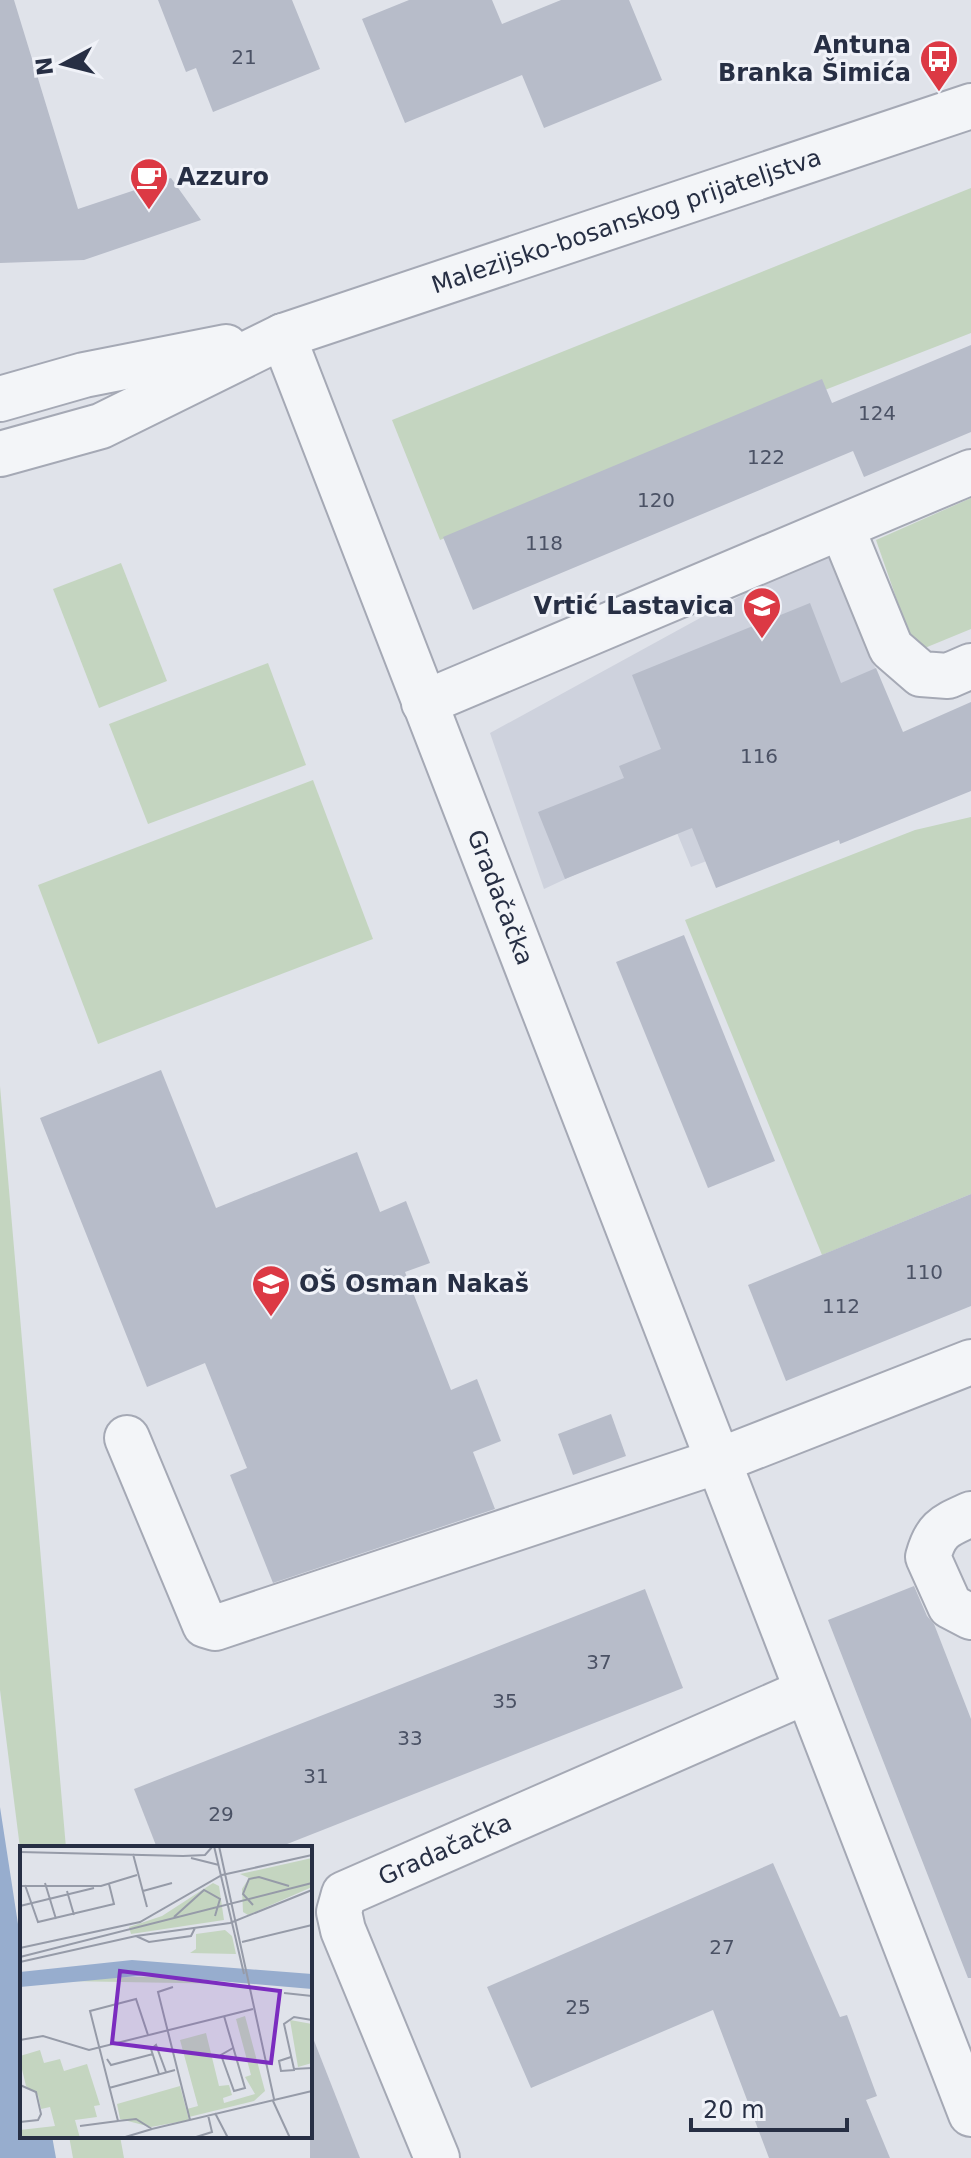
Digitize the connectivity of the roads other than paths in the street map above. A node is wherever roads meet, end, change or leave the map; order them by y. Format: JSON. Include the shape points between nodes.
{"nodes":[{"id":1,"x":971,"y":106,"type":"edge"},
{"id":2,"x":283,"y":336,"type":"junction"},
{"id":3,"x":2,"y":399,"type":"edge"},
{"id":4,"x":2,"y":453,"type":"edge"},
{"id":5,"x":971,"y":472,"type":"edge"},
{"id":6,"x":842,"y":528,"type":"junction"},
{"id":7,"x":971,"y":666,"type":"edge"},
{"id":8,"x":424,"y":703,"type":"junction"},
{"id":9,"x":971,"y":1362,"type":"edge"},
{"id":10,"x":127,"y":1438,"type":"dead end"},
{"id":11,"x":718,"y":1461,"type":"junction"},
{"id":12,"x":971,"y":1514,"type":"edge"},
{"id":13,"x":971,"y":1617,"type":"edge"},
{"id":14,"x":807,"y":1691,"type":"junction"},
{"id":15,"x":326,"y":1937,"type":"edge"},
{"id":16,"x":971,"y":2114,"type":"edge"},
{"id":17,"x":437,"y":2158,"type":"edge"}],
"edges":[{"from":1,"to":2,"type":"street","name":"Malezijsko-bosanskog prijateljstva"},
{"from":2,"to":3,"type":"street","name":"Malezijsko-bosanskog prijateljstva","via":[[84,375]]},
{"from":2,"to":4,"type":"street","name":"Malezijsko-bosanskog prijateljstva","via":[[101,426]]},
{"from":2,"to":8,"type":"street","name":"Gradačačka"},
{"from":5,"to":6,"type":"street"},
{"from":6,"to":7,"type":"street","via":[[891,648],[921,674],[948,676]]},
{"from":6,"to":8,"type":"street"},
{"from":8,"to":11,"type":"street","name":"Gradačačka"},
{"from":9,"to":11,"type":"street"},
{"from":10,"to":11,"type":"street","via":[[205,1625],[215,1628]]},
{"from":11,"to":14,"type":"street","name":"Gradačačka"},
{"from":12,"to":13,"type":"street","via":[[942,1527],[928,1557],[950,1606]]},
{"from":14,"to":15,"type":"street","name":"Gradačačka","via":[[344,1894]]},
{"from":14,"to":16,"type":"street","name":"Gradačačka"},
{"from":15,"to":17,"type":"street","name":"Gradačačka"}]}
